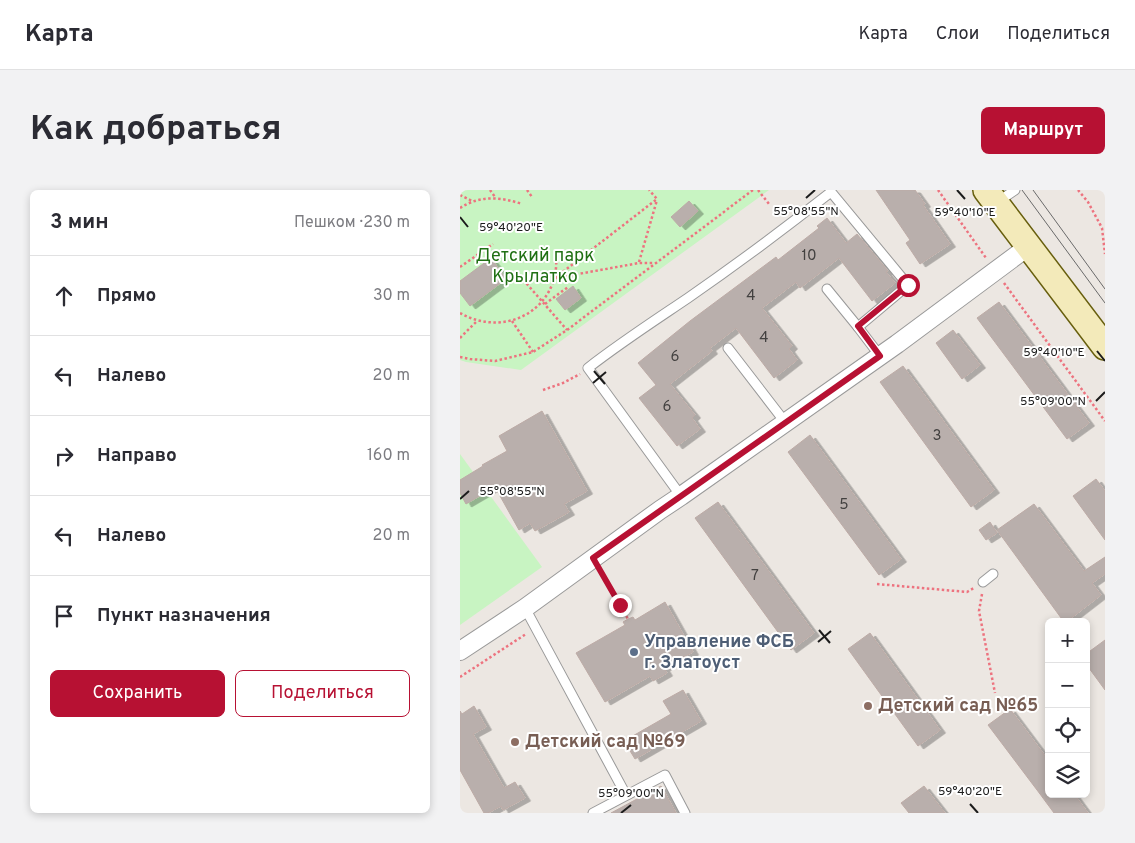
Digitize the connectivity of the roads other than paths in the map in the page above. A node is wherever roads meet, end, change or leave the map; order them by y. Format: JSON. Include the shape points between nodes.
{"nodes":[{"id":1,"x":831,"y":191,"type":"edge"},
{"id":2,"x":999,"y":194,"type":"edge"},
{"id":3,"x":1029,"y":246,"type":"junction"},
{"id":4,"x":828,"y":289,"type":"dead end"},
{"id":5,"x":858,"y":326,"type":"junction"},
{"id":6,"x":1105,"y":347,"type":"edge"},
{"id":7,"x":728,"y":348,"type":"dead end"},
{"id":8,"x":880,"y":356,"type":"junction"},
{"id":9,"x":785,"y":422,"type":"junction"},
{"id":10,"x":681,"y":496,"type":"junction"},
{"id":11,"x":993,"y":574,"type":"dead end"},
{"id":12,"x":983,"y":582,"type":"road end"},
{"id":13,"x":525,"y":608,"type":"junction"},
{"id":14,"x":460,"y":651,"type":"edge"},
{"id":15,"x":626,"y":795,"type":"junction"},
{"id":16,"x":593,"y":813,"type":"edge"},
{"id":17,"x":685,"y":813,"type":"edge"}],
"edges":[{"from":1,"to":5,"type":"lane","via":[[908,285]]},
{"from":1,"to":10,"type":"lane","via":[[769,240],[588,368]]},
{"from":2,"to":3,"type":"main road"},
{"from":3,"to":6,"type":"main road"},
{"from":3,"to":8,"type":"street"},
{"from":4,"to":5,"type":"lane"},
{"from":5,"to":8,"type":"lane"},
{"from":7,"to":9,"type":"lane"},
{"from":8,"to":9,"type":"street"},
{"from":9,"to":10,"type":"street"},
{"from":10,"to":13,"type":"street"},
{"from":11,"to":12,"type":"lane"},
{"from":13,"to":14,"type":"street"},
{"from":13,"to":15,"type":"lane"},
{"from":15,"to":16,"type":"lane"},
{"from":15,"to":17,"type":"lane","via":[[664,775]]}]}
